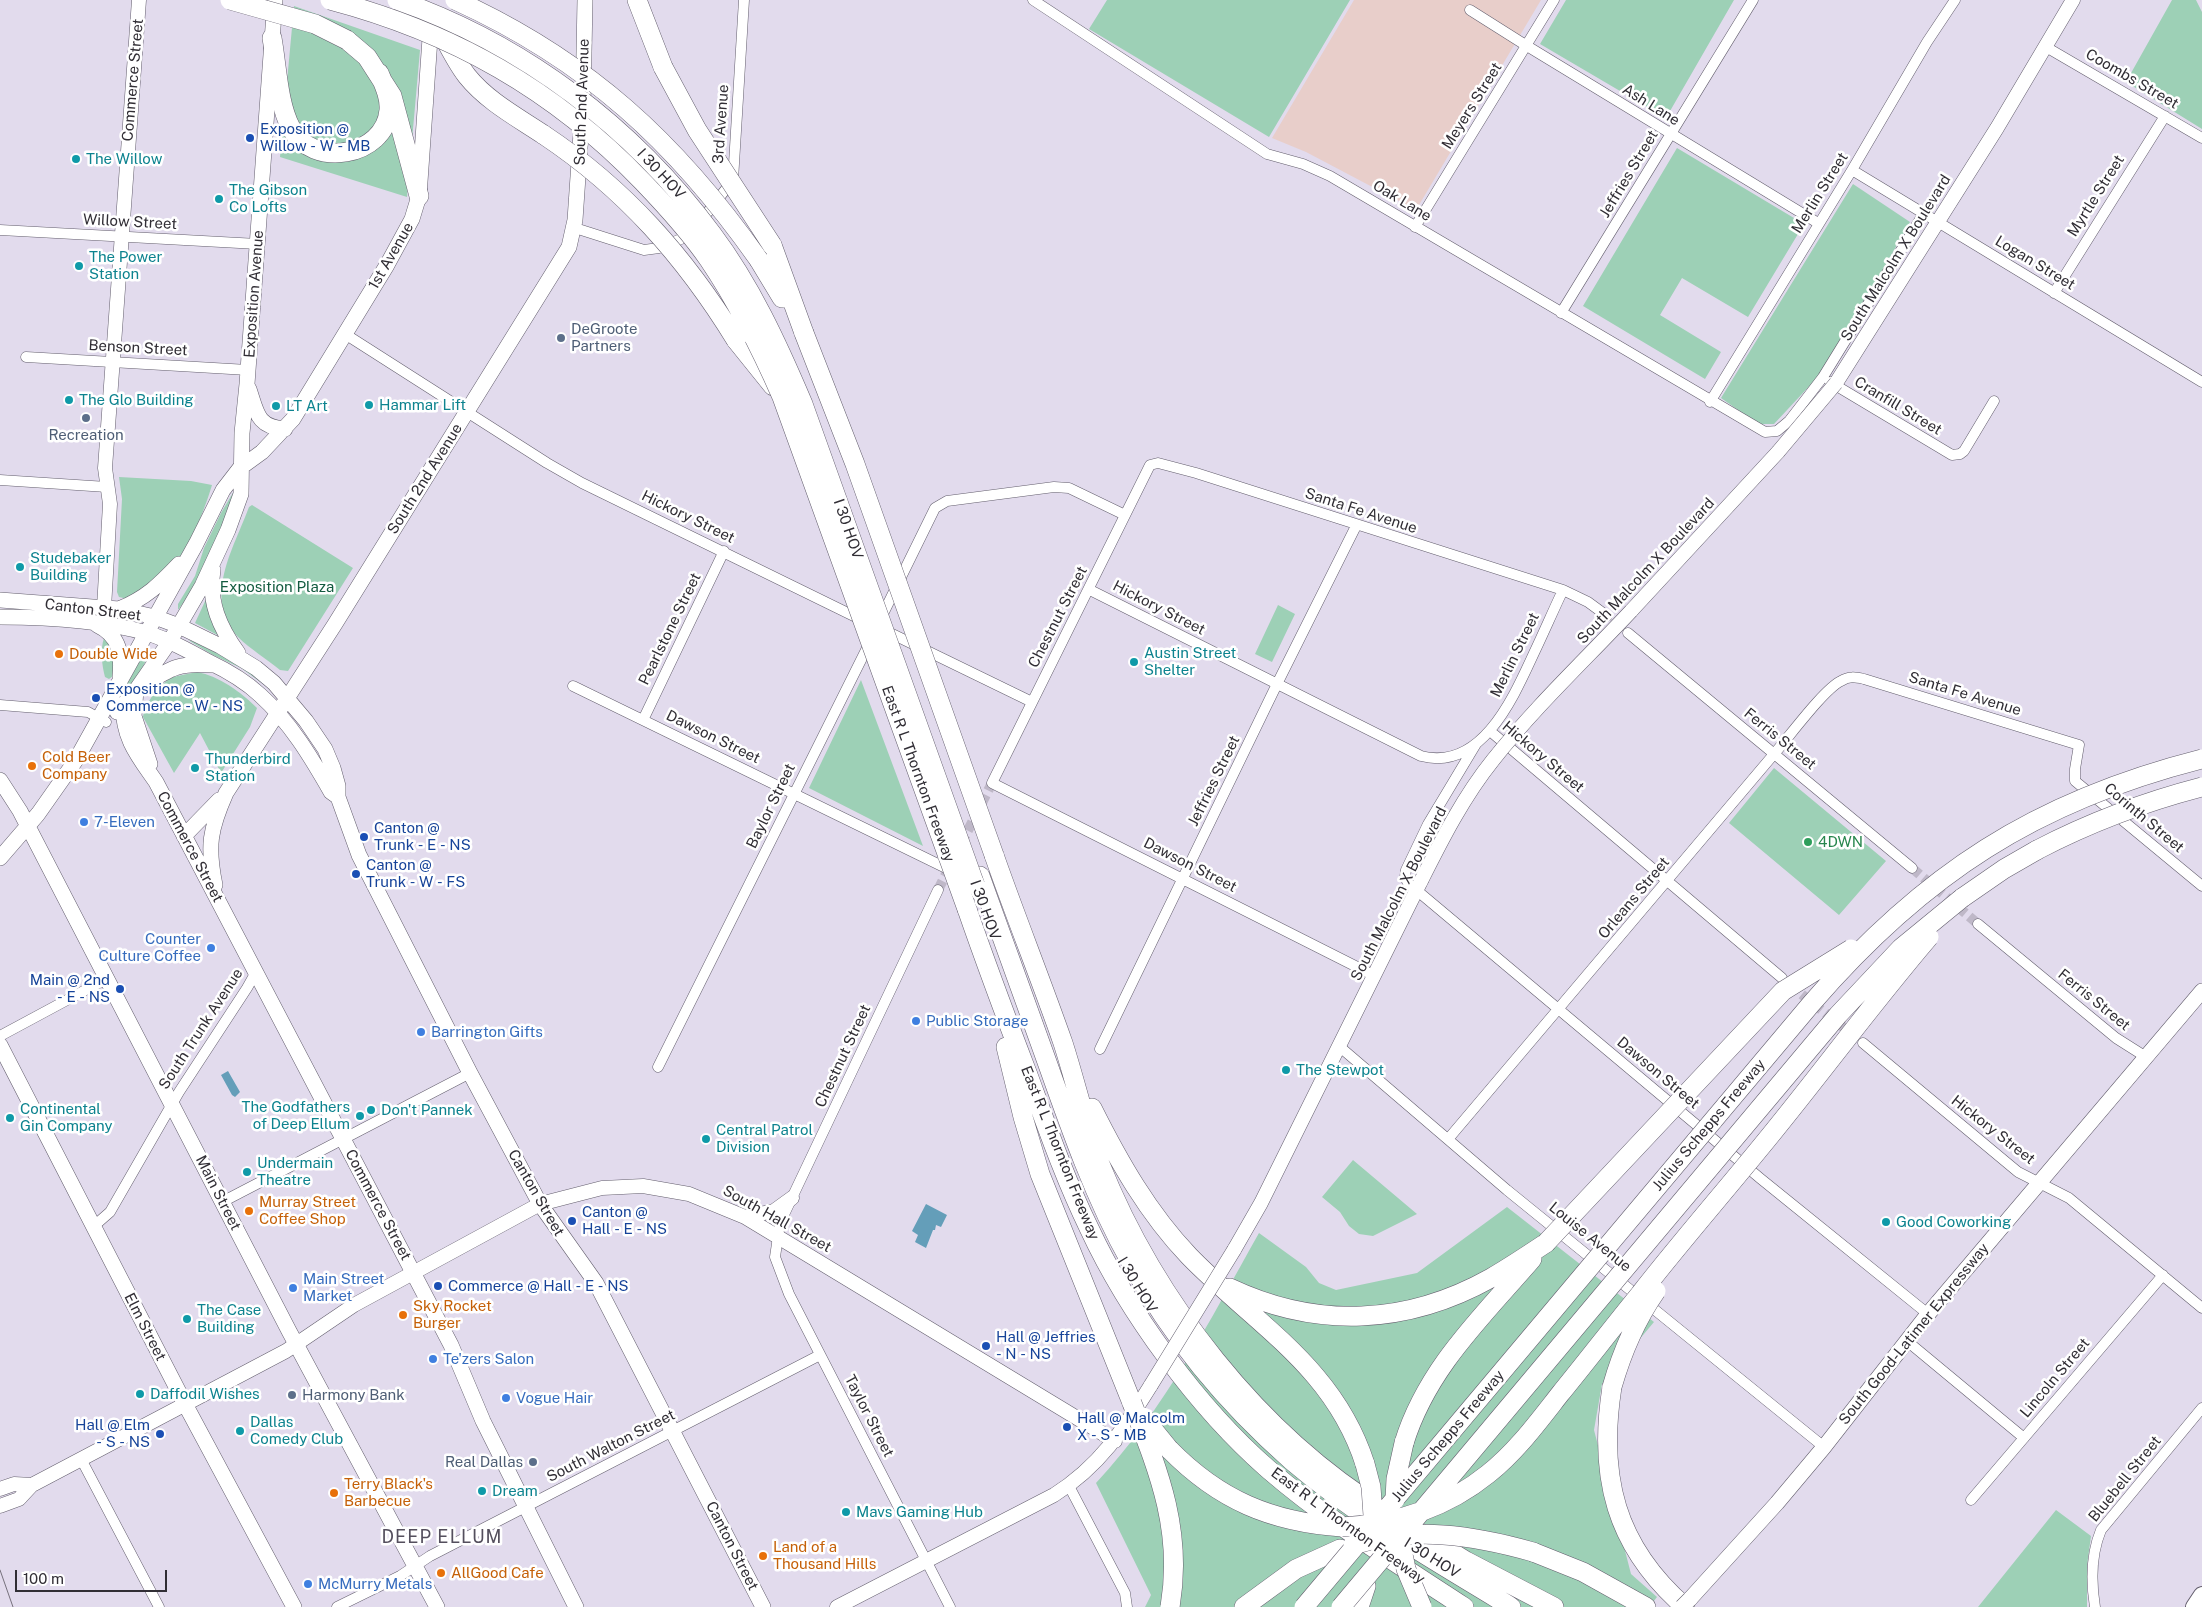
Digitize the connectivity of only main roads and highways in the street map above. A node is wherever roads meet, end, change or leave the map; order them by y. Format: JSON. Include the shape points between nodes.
{"nodes":[{"id":1,"x":230,"y":0,"type":"edge"},
{"id":2,"x":275,"y":0,"type":"edge"},
{"id":3,"x":330,"y":0,"type":"edge"},
{"id":4,"x":397,"y":0,"type":"edge"},
{"id":5,"x":455,"y":0,"type":"edge"},
{"id":6,"x":585,"y":0,"type":"edge"},
{"id":7,"x":637,"y":0,"type":"edge"},
{"id":8,"x":429,"y":5,"type":"edge"},
{"id":9,"x":272,"y":38,"type":"junction"},
{"id":10,"x":379,"y":73,"type":"junction"},
{"id":11,"x":419,"y":196,"type":"junction"},
{"id":12,"x":804,"y":333,"type":"junction"},
{"id":13,"x":248,"y":377,"type":"junction"},
{"id":14,"x":782,"y":397,"type":"junction"},
{"id":15,"x":285,"y":429,"type":"junction"},
{"id":16,"x":240,"y":468,"type":"junction"},
{"id":17,"x":196,"y":544,"type":"junction"},
{"id":18,"x":216,"y":556,"type":"junction"},
{"id":19,"x":0,"y":600,"type":"edge"},
{"id":20,"x":119,"y":610,"type":"junction"},
{"id":21,"x":0,"y":617,"type":"edge"},
{"id":22,"x":156,"y":618,"type":"junction"},
{"id":23,"x":92,"y":622,"type":"junction"},
{"id":24,"x":179,"y":626,"type":"junction"},
{"id":25,"x":147,"y":633,"type":"junction"},
{"id":26,"x":170,"y":642,"type":"junction"},
{"id":27,"x":242,"y":658,"type":"junction"},
{"id":28,"x":217,"y":666,"type":"junction"},
{"id":29,"x":119,"y":682,"type":"junction"},
{"id":30,"x":136,"y":690,"type":"junction"},
{"id":31,"x":287,"y":697,"type":"junction"},
{"id":32,"x":123,"y":705,"type":"junction"},
{"id":33,"x":277,"y":712,"type":"junction"},
{"id":34,"x":103,"y":720,"type":"junction"},
{"id":35,"x":2202,"y":759,"type":"edge"},
{"id":36,"x":0,"y":780,"type":"edge"},
{"id":37,"x":156,"y":782,"type":"junction"},
{"id":38,"x":2202,"y":787,"type":"edge"},
{"id":39,"x":226,"y":793,"type":"junction"},
{"id":40,"x":338,"y":798,"type":"junction"},
{"id":41,"x":28,"y":826,"type":"junction"},
{"id":42,"x":184,"y":836,"type":"junction"},
{"id":43,"x":1,"y":856,"type":"edge"},
{"id":44,"x":978,"y":881,"type":"junction"},
{"id":45,"x":218,"y":898,"type":"junction"},
{"id":46,"x":1962,"y":898,"type":"junction"},
{"id":47,"x":1875,"y":934,"type":"junction"},
{"id":48,"x":985,"y":961,"type":"junction"},
{"id":49,"x":2202,"y":990,"type":"edge"},
{"id":50,"x":1063,"y":1044,"type":"junction"},
{"id":51,"x":0,"y":1045,"type":"edge"},
{"id":52,"x":1761,"y":1148,"type":"junction"},
{"id":53,"x":1546,"y":1243,"type":"junction"},
{"id":54,"x":1214,"y":1279,"type":"junction"},
{"id":55,"x":1132,"y":1403,"type":"junction"},
{"id":56,"x":2202,"y":1595,"type":"edge"},
{"id":57,"x":1686,"y":1604,"type":"edge"},
{"id":58,"x":294,"y":1607,"type":"edge"},
{"id":59,"x":436,"y":1607,"type":"edge"},
{"id":60,"x":576,"y":1607,"type":"edge"},
{"id":61,"x":763,"y":1607,"type":"edge"},
{"id":62,"x":1170,"y":1607,"type":"edge"},
{"id":63,"x":1244,"y":1607,"type":"edge"},
{"id":64,"x":1304,"y":1607,"type":"edge"},
{"id":65,"x":1341,"y":1607,"type":"edge"},
{"id":66,"x":1359,"y":1607,"type":"edge"},
{"id":67,"x":1422,"y":1607,"type":"edge"},
{"id":68,"x":1464,"y":1607,"type":"edge"},
{"id":69,"x":1490,"y":1607,"type":"edge"},
{"id":70,"x":1511,"y":1607,"type":"edge"},
{"id":71,"x":1554,"y":1607,"type":"edge"},
{"id":72,"x":1646,"y":1607,"type":"edge"},
{"id":73,"x":2194,"y":1607,"type":"edge"}],
"edges":[{"from":1,"to":10,"type":"highway","bridge":true,"via":[[315,24],[346,40]]},
{"from":2,"to":9,"type":"main road","name":"Exposition Avenue"},
{"from":3,"to":14,"type":"highway","name":"East R L Thornton Freeway","bridge":true,"via":[[396,20],[456,46],[514,76],[580,123],[665,205],[708,258],[760,347]]},
{"from":4,"to":44,"type":"highway","name":"I 30 HOV","bridge":true,"via":[[454,22],[486,39],[579,98],[659,170],[728,256],[774,337],[803,404]]},
{"from":5,"to":12,"type":"highway","name":"East R L Thornton Freeway","bridge":true,"via":[[559,57],[625,106],[665,143],[729,218]]},
{"from":6,"to":31,"type":"main road","name":"South 2nd Avenue","via":[[583,104],[574,228],[569,247]]},
{"from":7,"to":12,"type":"highway","bridge":true,"via":[[663,67],[697,130],[772,245]]},
{"from":8,"to":11,"type":"main road","name":"1st Avenue"},
{"from":8,"to":14,"type":"highway","bridge":true,"via":[[459,64],[477,87],[607,183],[648,220],[690,270],[736,340]]},
{"from":8,"to":44,"type":"highway","name":"I 30 HOV","via":[[505,40],[595,100],[652,152],[690,195],[722,234],[754,284],[785,345],[817,422]]},
{"from":9,"to":10,"type":"highway","via":[[284,112],[291,129],[304,144],[323,153],[342,154],[361,147],[383,127],[389,108]]},
{"from":9,"to":13,"type":"main road","name":"Exposition Avenue"},
{"from":10,"to":11,"type":"highway","via":[[392,96]]},
{"from":11,"to":15,"type":"main road","name":"1st Avenue","via":[[412,219]]},
{"from":12,"to":50,"type":"highway","name":"East R L Thornton Freeway","bridge":true,"via":[[842,430]]},
{"from":13,"to":15,"type":"main road","via":[[256,412],[262,422]]},
{"from":13,"to":16,"type":"main road","name":"Exposition Avenue"},
{"from":14,"to":48,"type":"highway","name":"East R L Thornton Freeway","bridge":true},
{"from":15,"to":16,"type":"main road","name":"1st Avenue"},
{"from":16,"to":17,"type":"main road","name":"Exposition Avenue","via":[[223,490]]},
{"from":16,"to":18,"type":"main road","name":"Exposition Avenue","via":[[240,494]]},
{"from":17,"to":20,"type":"main road","via":[[156,589]]},
{"from":17,"to":22,"type":"main road","name":"Exposition Avenue"},
{"from":18,"to":24,"type":"main road","name":"Exposition Avenue"},
{"from":18,"to":27,"type":"main road","via":[[211,582],[215,612],[222,629]]},
{"from":19,"to":20,"type":"main road","name":"Canton Street"},
{"from":20,"to":22,"type":"main road","name":"Canton Street"},
{"from":21,"to":23,"type":"main road","name":"Canton Street"},
{"from":22,"to":24,"type":"main road","name":"Canton Street"},
{"from":22,"to":25,"type":"main road","name":"Exposition Avenue"},
{"from":23,"to":25,"type":"main road","name":"Canton Street"},
{"from":23,"to":29,"type":"main road","via":[[110,633],[120,649]]},
{"from":24,"to":26,"type":"main road","name":"Exposition Avenue"},
{"from":24,"to":27,"type":"main road","name":"Canton Street"},
{"from":25,"to":26,"type":"main road","name":"Canton Street"},
{"from":25,"to":29,"type":"main road","name":"Exposition Avenue"},
{"from":26,"to":28,"type":"main road","name":"Canton Street"},
{"from":26,"to":30,"type":"main road","name":"Exposition Avenue"},
{"from":27,"to":31,"type":"main road","name":"Canton Street"},
{"from":28,"to":30,"type":"main road","via":[[180,665]]},
{"from":28,"to":33,"type":"main road","name":"Canton Street","via":[[237,676]]},
{"from":29,"to":34,"type":"main road","name":"Exposition Avenue"},
{"from":30,"to":32,"type":"main road","name":"Exposition Avenue"},
{"from":30,"to":37,"type":"main road","name":"Commerce Street","via":[[134,716]]},
{"from":31,"to":33,"type":"main road","name":"South 2nd Avenue"},
{"from":31,"to":40,"type":"main road","name":"Canton Street","via":[[325,749],[337,778]]},
{"from":32,"to":34,"type":"main road","name":"Exposition Avenue"},
{"from":32,"to":37,"type":"main road","name":"Commerce Street","via":[[126,732]]},
{"from":33,"to":39,"type":"main road","name":"South 2nd Avenue"},
{"from":33,"to":40,"type":"main road","name":"Canton Street"},
{"from":34,"to":41,"type":"main road","name":"Exposition Avenue"},
{"from":35,"to":47,"type":"highway","name":"Julius Schepps Freeway","bridge":true,"via":[[2106,788],[2026,825],[1948,874]]},
{"from":36,"to":41,"type":"main road","name":"Main Street"},
{"from":37,"to":42,"type":"main road","name":"Commerce Street"},
{"from":38,"to":46,"type":"highway","name":"Julius Schepps Freeway","bridge":true,"via":[[2132,808],[2070,833],[2004,869]]},
{"from":39,"to":42,"type":"main road","name":"South 2nd Avenue"},
{"from":39,"to":45,"type":"main road","name":"South 2nd Avenue","via":[[216,816],[210,850]]},
{"from":40,"to":61,"type":"main road","name":"Canton Street","via":[[359,855],[470,1073],[540,1204],[596,1283]]},
{"from":41,"to":43,"type":"main road","name":"Exposition Avenue"},
{"from":41,"to":59,"type":"main road","name":"Main Street","via":[[296,1345]]},
{"from":42,"to":45,"type":"main road","name":"Commerce Street"},
{"from":44,"to":69,"type":"highway","name":"I 30 HOV","via":[[1083,1180],[1118,1255],[1164,1329],[1212,1392],[1295,1473],[1379,1536]]},
{"from":44,"to":70,"type":"highway","name":"I 30 HOV","via":[[1092,1185],[1130,1263],[1170,1324],[1216,1384],[1293,1461],[1361,1513]]},
{"from":45,"to":60,"type":"main road","name":"Commerce Street","via":[[451,1345],[483,1421]]},
{"from":46,"to":52,"type":"highway","bridge":true,"via":[[1886,988]]},
{"from":46,"to":65,"type":"highway","name":"Julius Schepps Freeway","bridge":true,"via":[[1901,948],[1838,1015]]},
{"from":47,"to":53,"type":"highway","bridge":true,"via":[[1783,991]]},
{"from":47,"to":64,"type":"highway","name":"Julius Schepps Freeway","bridge":true,"via":[[1817,996]]},
{"from":48,"to":55,"type":"highway","via":[[1029,1139],[1071,1254]]},
{"from":48,"to":68,"type":"highway","name":"East R L Thornton Freeway","via":[[1089,1229],[1118,1283],[1150,1332],[1226,1427],[1266,1468],[1327,1515]]},
{"from":49,"to":57,"type":"main road","name":"South Good-Latimer Expressway","via":[[1928,1314],[1777,1503]]},
{"from":50,"to":54,"type":"highway","via":[[1116,1157],[1164,1228]]},
{"from":50,"to":71,"type":"highway","name":"East R L Thornton Freeway","via":[[1100,1164],[1144,1256],[1207,1351],[1244,1394],[1353,1492],[1466,1561]]},
{"from":51,"to":58,"type":"main road","name":"Elm Street"},
{"from":52,"to":55,"type":"highway","bridge":true,"via":[[1702,1215],[1509,1454],[1466,1491],[1427,1510],[1402,1519],[1342,1527],[1269,1514],[1240,1503],[1186,1467]]},
{"from":52,"to":57,"type":"highway","bridge":true,"via":[[1639,1317],[1627,1341],[1612,1387],[1607,1416],[1609,1475],[1621,1518],[1647,1568],[1668,1592]]},
{"from":53,"to":54,"type":"highway","via":[[1490,1278],[1441,1300],[1385,1315],[1353,1318],[1289,1309]]},
{"from":53,"to":67,"type":"highway","bridge":true,"via":[[1456,1345],[1417,1406],[1404,1443],[1396,1479],[1397,1526],[1406,1569]]},
{"from":54,"to":66,"type":"highway","bridge":true,"via":[[1301,1358],[1346,1417],[1365,1464],[1374,1511],[1374,1537]]},
{"from":55,"to":62,"type":"highway","bridge":true,"via":[[1161,1480],[1170,1515],[1175,1570]]},
{"from":56,"to":73,"type":"main road"},
{"from":63,"to":72,"type":"highway","bridge":true,"via":[[1296,1569],[1340,1549],[1415,1534],[1449,1534],[1533,1552],[1583,1572]]}]}
